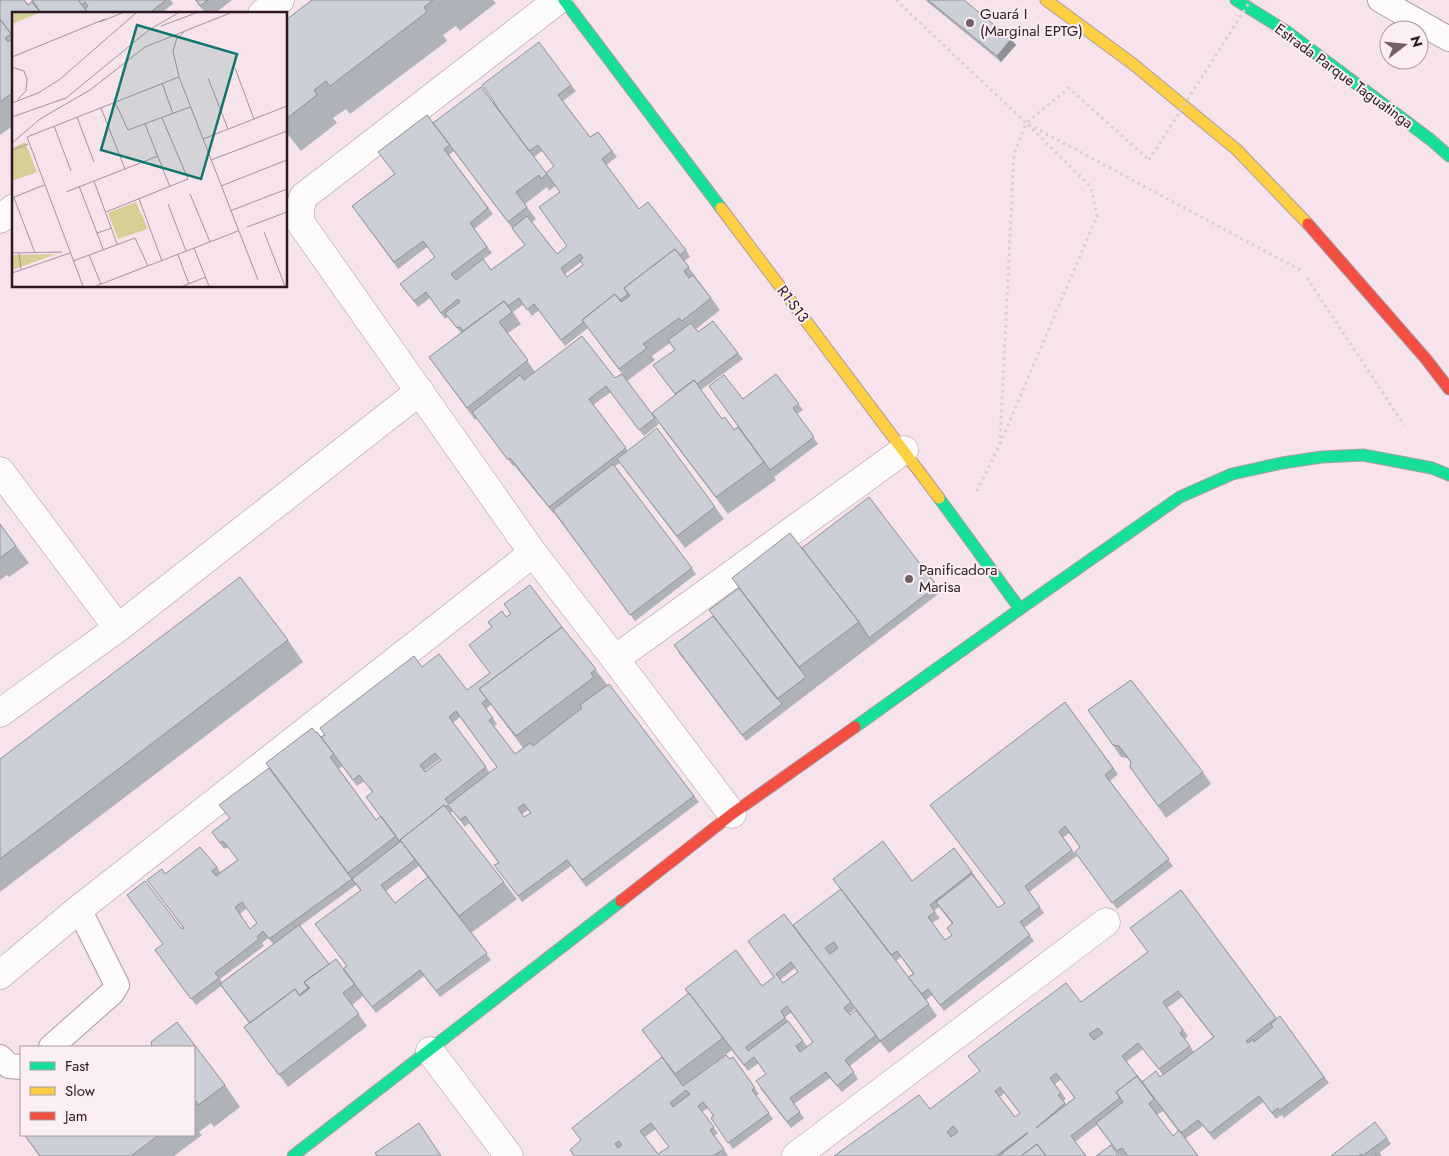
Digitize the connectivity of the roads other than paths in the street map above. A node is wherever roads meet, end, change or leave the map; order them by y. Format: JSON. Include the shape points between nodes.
{"nodes":[{"id":1,"x":280,"y":0,"type":"edge"},
{"id":2,"x":558,"y":0,"type":"edge"},
{"id":3,"x":564,"y":0,"type":"edge"},
{"id":4,"x":1046,"y":0,"type":"edge"},
{"id":5,"x":1236,"y":0,"type":"edge"},
{"id":6,"x":1380,"y":0,"type":"edge"},
{"id":7,"x":265,"y":12,"type":"edge"},
{"id":8,"x":1449,"y":39,"type":"edge"},
{"id":9,"x":1431,"y":140,"type":"junction"},
{"id":10,"x":1449,"y":156,"type":"edge"},
{"id":11,"x":1449,"y":164,"type":"edge"},
{"id":12,"x":12,"y":210,"type":"edge"},
{"id":13,"x":0,"y":219,"type":"edge"},
{"id":14,"x":1449,"y":389,"type":"edge"},
{"id":15,"x":420,"y":392,"type":"junction"},
{"id":16,"x":904,"y":450,"type":"junction"},
{"id":17,"x":0,"y":471,"type":"edge"},
{"id":18,"x":1449,"y":475,"type":"edge"},
{"id":19,"x":533,"y":553,"type":"junction"},
{"id":20,"x":1020,"y":609,"type":"junction"},
{"id":21,"x":118,"y":628,"type":"junction"},
{"id":22,"x":615,"y":659,"type":"junction"},
{"id":23,"x":0,"y":713,"type":"edge"},
{"id":24,"x":732,"y":814,"type":"junction"},
{"id":25,"x":79,"y":909,"type":"junction"},
{"id":26,"x":1106,"y":922,"type":"dead end"},
{"id":27,"x":0,"y":975,"type":"edge"},
{"id":28,"x":52,"y":1046,"type":"edge"},
{"id":29,"x":430,"y":1051,"type":"junction"},
{"id":30,"x":0,"y":1057,"type":"edge"},
{"id":31,"x":20,"y":1067,"type":"edge"},
{"id":32,"x":293,"y":1156,"type":"edge"},
{"id":33,"x":510,"y":1156,"type":"edge"},
{"id":34,"x":796,"y":1156,"type":"edge"}],
"edges":[{"from":1,"to":7,"type":"street"},
{"from":2,"to":15,"type":"street","via":[[303,197],[300,222]]},
{"from":3,"to":16,"type":"main road","name":"R1-S13"},
{"from":4,"to":14,"type":"main road","via":[[1133,64],[1237,150],[1323,239]]},
{"from":5,"to":9,"type":"main road","name":"Estrada Parque Taguatinga","via":[[1286,31]]},
{"from":6,"to":8,"type":"lane"},
{"from":9,"to":10,"type":"main road","name":"Estrada Parque Taguatinga"},
{"from":9,"to":11,"type":"main road"},
{"from":12,"to":13,"type":"street"},
{"from":15,"to":19,"type":"street"},
{"from":15,"to":21,"type":"street"},
{"from":16,"to":20,"type":"main road","name":"R1-S13"},
{"from":16,"to":22,"type":"street"},
{"from":17,"to":21,"type":"street"},
{"from":18,"to":20,"type":"main road","via":[[1432,468],[1363,455],[1282,462],[1232,474],[1180,497]]},
{"from":19,"to":22,"type":"street"},
{"from":19,"to":25,"type":"street"},
{"from":20,"to":24,"type":"main road"},
{"from":21,"to":23,"type":"street"},
{"from":22,"to":24,"type":"street"},
{"from":24,"to":29,"type":"main road"},
{"from":25,"to":27,"type":"street"},
{"from":25,"to":28,"type":"lane","via":[[117,985]]},
{"from":26,"to":34,"type":"street"},
{"from":29,"to":32,"type":"main road"},
{"from":29,"to":33,"type":"street"},
{"from":30,"to":31,"type":"lane","via":[[9,1066]]}]}
